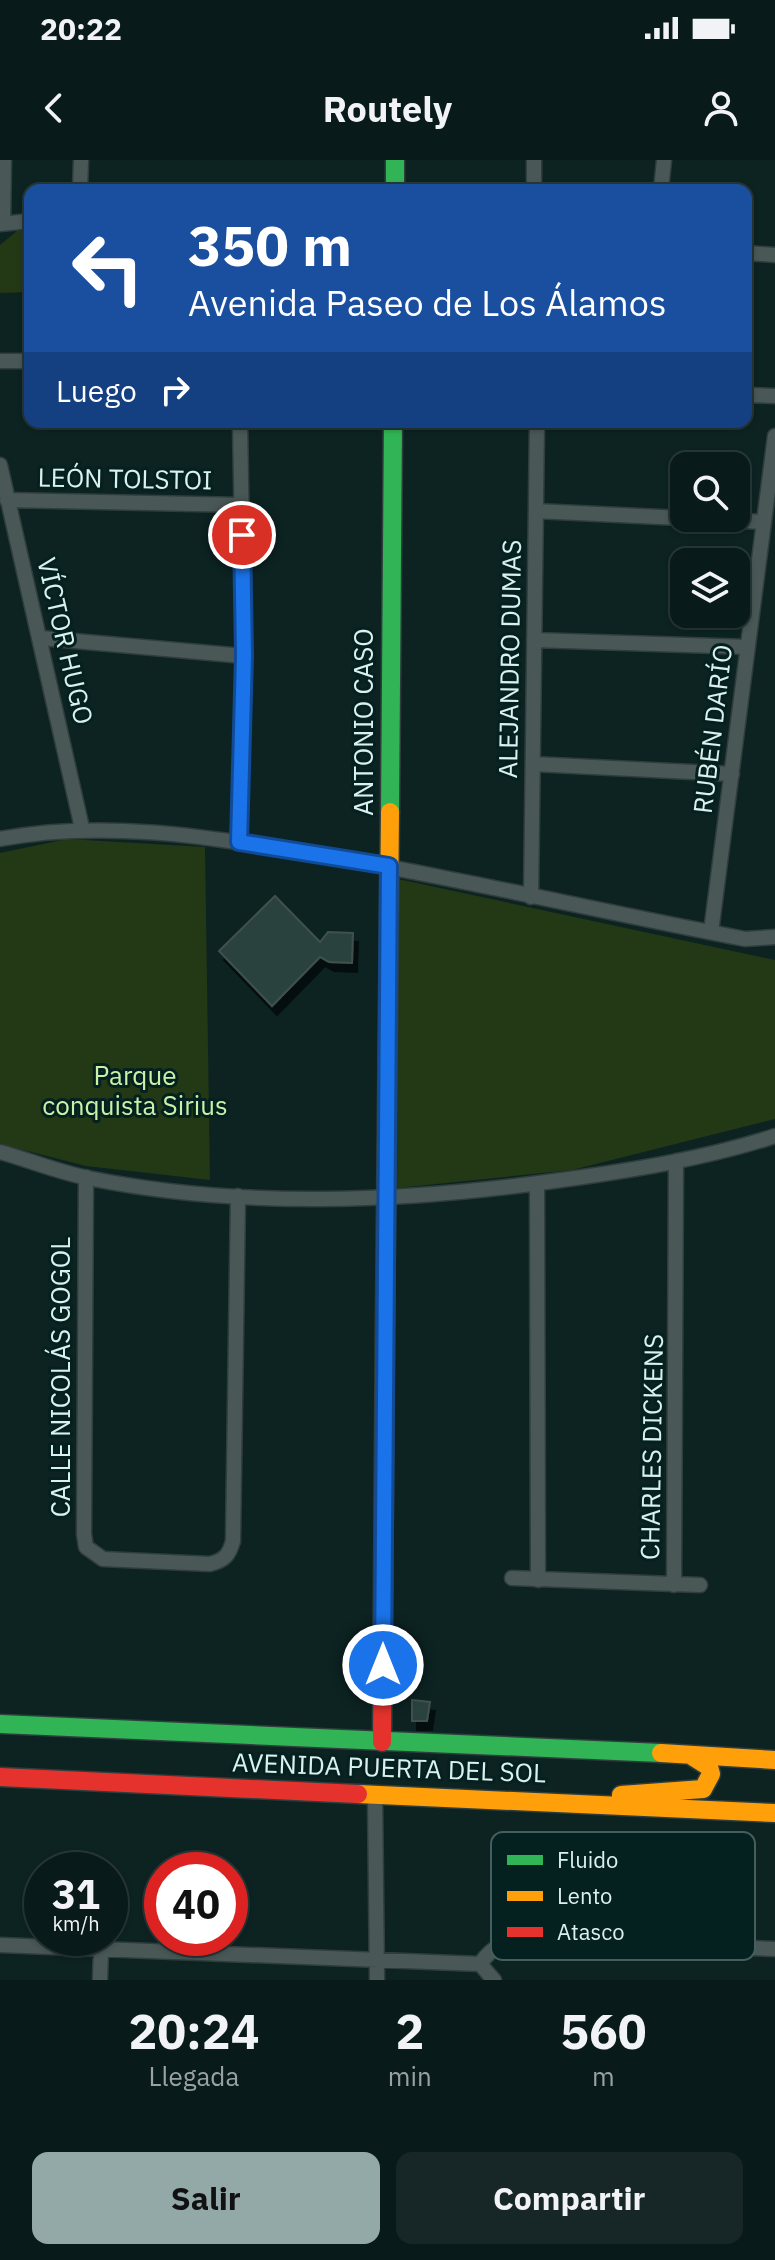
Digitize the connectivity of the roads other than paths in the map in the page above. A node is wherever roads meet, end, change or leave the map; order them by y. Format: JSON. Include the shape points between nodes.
{"nodes":[{"id":1,"x":4,"y":160,"type":"edge"},
{"id":2,"x":81,"y":160,"type":"edge"},
{"id":3,"x":395,"y":160,"type":"edge"},
{"id":4,"x":534,"y":160,"type":"edge"},
{"id":5,"x":664,"y":160,"type":"edge"},
{"id":6,"x":80,"y":184,"type":"edge"},
{"id":7,"x":395,"y":184,"type":"edge"},
{"id":8,"x":534,"y":184,"type":"edge"},
{"id":9,"x":662,"y":184,"type":"edge"},
{"id":10,"x":24,"y":222,"type":"edge"},
{"id":11,"x":1,"y":224,"type":"edge"},
{"id":12,"x":752,"y":253,"type":"edge"},
{"id":13,"x":775,"y":255,"type":"edge"},
{"id":14,"x":0,"y":361,"type":"edge"},
{"id":15,"x":24,"y":361,"type":"edge"},
{"id":16,"x":752,"y":395,"type":"edge"},
{"id":17,"x":775,"y":396,"type":"edge"},
{"id":18,"x":240,"y":428,"type":"edge"},
{"id":19,"x":393,"y":428,"type":"edge"},
{"id":20,"x":537,"y":428,"type":"edge"},
{"id":21,"x":775,"y":436,"type":"edge"},
{"id":22,"x":0,"y":465,"type":"edge"},
{"id":23,"x":7,"y":500,"type":"junction"},
{"id":24,"x":242,"y":505,"type":"junction"},
{"id":25,"x":536,"y":511,"type":"junction"},
{"id":26,"x":764,"y":522,"type":"junction"},
{"id":27,"x":41,"y":638,"type":"junction"},
{"id":28,"x":534,"y":640,"type":"junction"},
{"id":29,"x":748,"y":647,"type":"junction"},
{"id":30,"x":244,"y":656,"type":"junction"},
{"id":31,"x":533,"y":764,"type":"junction"},
{"id":32,"x":732,"y":774,"type":"junction"},
{"id":33,"x":82,"y":828,"type":"junction"},
{"id":34,"x":0,"y":839,"type":"edge"},
{"id":35,"x":239,"y":842,"type":"junction"},
{"id":36,"x":389,"y":866,"type":"junction"},
{"id":37,"x":531,"y":897,"type":"junction"},
{"id":38,"x":711,"y":932,"type":"junction"},
{"id":39,"x":775,"y":937,"type":"edge"},
{"id":40,"x":775,"y":1136,"type":"edge"},
{"id":41,"x":0,"y":1152,"type":"edge"},
{"id":42,"x":676,"y":1161,"type":"junction"},
{"id":43,"x":86,"y":1177,"type":"junction"},
{"id":44,"x":537,"y":1184,"type":"junction"},
{"id":45,"x":238,"y":1196,"type":"junction"},
{"id":46,"x":387,"y":1198,"type":"junction"},
{"id":47,"x":512,"y":1578,"type":"dead end"},
{"id":48,"x":538,"y":1580,"type":"junction"},
{"id":49,"x":674,"y":1585,"type":"junction"},
{"id":50,"x":700,"y":1585,"type":"dead end"},
{"id":51,"x":0,"y":1724,"type":"edge"},
{"id":52,"x":382,"y":1742,"type":"junction"},
{"id":53,"x":690,"y":1755,"type":"junction"},
{"id":54,"x":775,"y":1760,"type":"edge"},
{"id":55,"x":0,"y":1777,"type":"edge"},
{"id":56,"x":375,"y":1796,"type":"junction"},
{"id":57,"x":598,"y":1802,"type":"junction"},
{"id":58,"x":775,"y":1813,"type":"edge"},
{"id":59,"x":0,"y":1945,"type":"edge"},
{"id":60,"x":24,"y":1946,"type":"edge"},
{"id":61,"x":755,"y":1948,"type":"edge"},
{"id":62,"x":775,"y":1949,"type":"edge"},
{"id":63,"x":491,"y":1950,"type":"edge"},
{"id":64,"x":128,"y":1951,"type":"edge"},
{"id":65,"x":101,"y":1956,"type":"edge"},
{"id":66,"x":376,"y":1961,"type":"junction"},
{"id":67,"x":480,"y":1964,"type":"junction"},
{"id":68,"x":100,"y":1980,"type":"edge"},
{"id":69,"x":377,"y":1980,"type":"edge"},
{"id":70,"x":494,"y":1980,"type":"edge"}],
"edges":[{"from":1,"to":11,"type":"street"},
{"from":2,"to":6,"type":"street"},
{"from":3,"to":7,"type":"main road"},
{"from":4,"to":8,"type":"street"},
{"from":5,"to":9,"type":"street"},
{"from":10,"to":11,"type":"street"},
{"from":12,"to":13,"type":"street"},
{"from":14,"to":15,"type":"street"},
{"from":16,"to":17,"type":"street"},
{"from":18,"to":24,"type":"street"},
{"from":19,"to":36,"type":"main road","name":"ANTONIO CASO"},
{"from":20,"to":25,"type":"street","name":"ALEJANDRO DUMAS"},
{"from":21,"to":26,"type":"street","name":"RUBÉN DARÍO"},
{"from":22,"to":23,"type":"street","name":"VÍCTOR HUGO"},
{"from":23,"to":24,"type":"street","name":"LEÓN TOLSTOI"},
{"from":23,"to":27,"type":"street","name":"VÍCTOR HUGO"},
{"from":24,"to":30,"type":"street"},
{"from":25,"to":26,"type":"street"},
{"from":25,"to":28,"type":"street","name":"ALEJANDRO DUMAS"},
{"from":26,"to":29,"type":"street","name":"RUBÉN DARÍO"},
{"from":27,"to":30,"type":"street"},
{"from":27,"to":33,"type":"street","name":"VÍCTOR HUGO"},
{"from":28,"to":29,"type":"street"},
{"from":28,"to":31,"type":"street","name":"ALEJANDRO DUMAS"},
{"from":29,"to":32,"type":"street","name":"RUBÉN DARÍO"},
{"from":30,"to":35,"type":"street"},
{"from":31,"to":32,"type":"street"},
{"from":31,"to":37,"type":"street","name":"ALEJANDRO DUMAS"},
{"from":32,"to":38,"type":"street","name":"RUBÉN DARÍO"},
{"from":33,"to":34,"type":"street"},
{"from":33,"to":35,"type":"street"},
{"from":35,"to":36,"type":"street"},
{"from":36,"to":37,"type":"street"},
{"from":36,"to":46,"type":"main road","name":"ANTONIO CASO"},
{"from":37,"to":38,"type":"street"},
{"from":38,"to":39,"type":"street","via":[[745,939]]},
{"from":40,"to":42,"type":"street"},
{"from":41,"to":43,"type":"street"},
{"from":42,"to":44,"type":"street"},
{"from":42,"to":49,"type":"street","name":"CHARLES DICKENS"},
{"from":43,"to":45,"type":"street"},
{"from":43,"to":45,"type":"street","name":"CALLE NICOLÁS GOGOL","via":[[84,1534],[86,1547],[103,1559],[210,1564],[229,1554],[236,1450]]},
{"from":44,"to":46,"type":"street"},
{"from":44,"to":48,"type":"street"},
{"from":45,"to":46,"type":"street"},
{"from":46,"to":52,"type":"main road","name":"ANTONIO CASO"},
{"from":47,"to":48,"type":"street","name":"CHARLES DICKENS"},
{"from":48,"to":49,"type":"street","name":"CHARLES DICKENS"},
{"from":49,"to":50,"type":"street"},
{"from":51,"to":52,"type":"main road","name":"AVENIDA PUERTA DEL SOL"},
{"from":52,"to":53,"type":"main road","name":"AVENIDA PUERTA DEL SOL"},
{"from":53,"to":54,"type":"main road","name":"AVENIDA PUERTA DEL SOL"},
{"from":53,"to":57,"type":"main road","via":[[709,1767],[703,1789],[637,1792]]},
{"from":55,"to":56,"type":"main road","name":"AVENIDA PUERTA DEL SOL"},
{"from":56,"to":57,"type":"main road","name":"AVENIDA PUERTA DEL SOL"},
{"from":56,"to":66,"type":"street"},
{"from":57,"to":58,"type":"main road","name":"AVENIDA PUERTA DEL SOL"},
{"from":59,"to":60,"type":"street"},
{"from":61,"to":62,"type":"street"},
{"from":63,"to":67,"type":"street"},
{"from":64,"to":66,"type":"street"},
{"from":65,"to":68,"type":"street"},
{"from":66,"to":67,"type":"street"},
{"from":66,"to":69,"type":"street"},
{"from":67,"to":70,"type":"street"}]}
